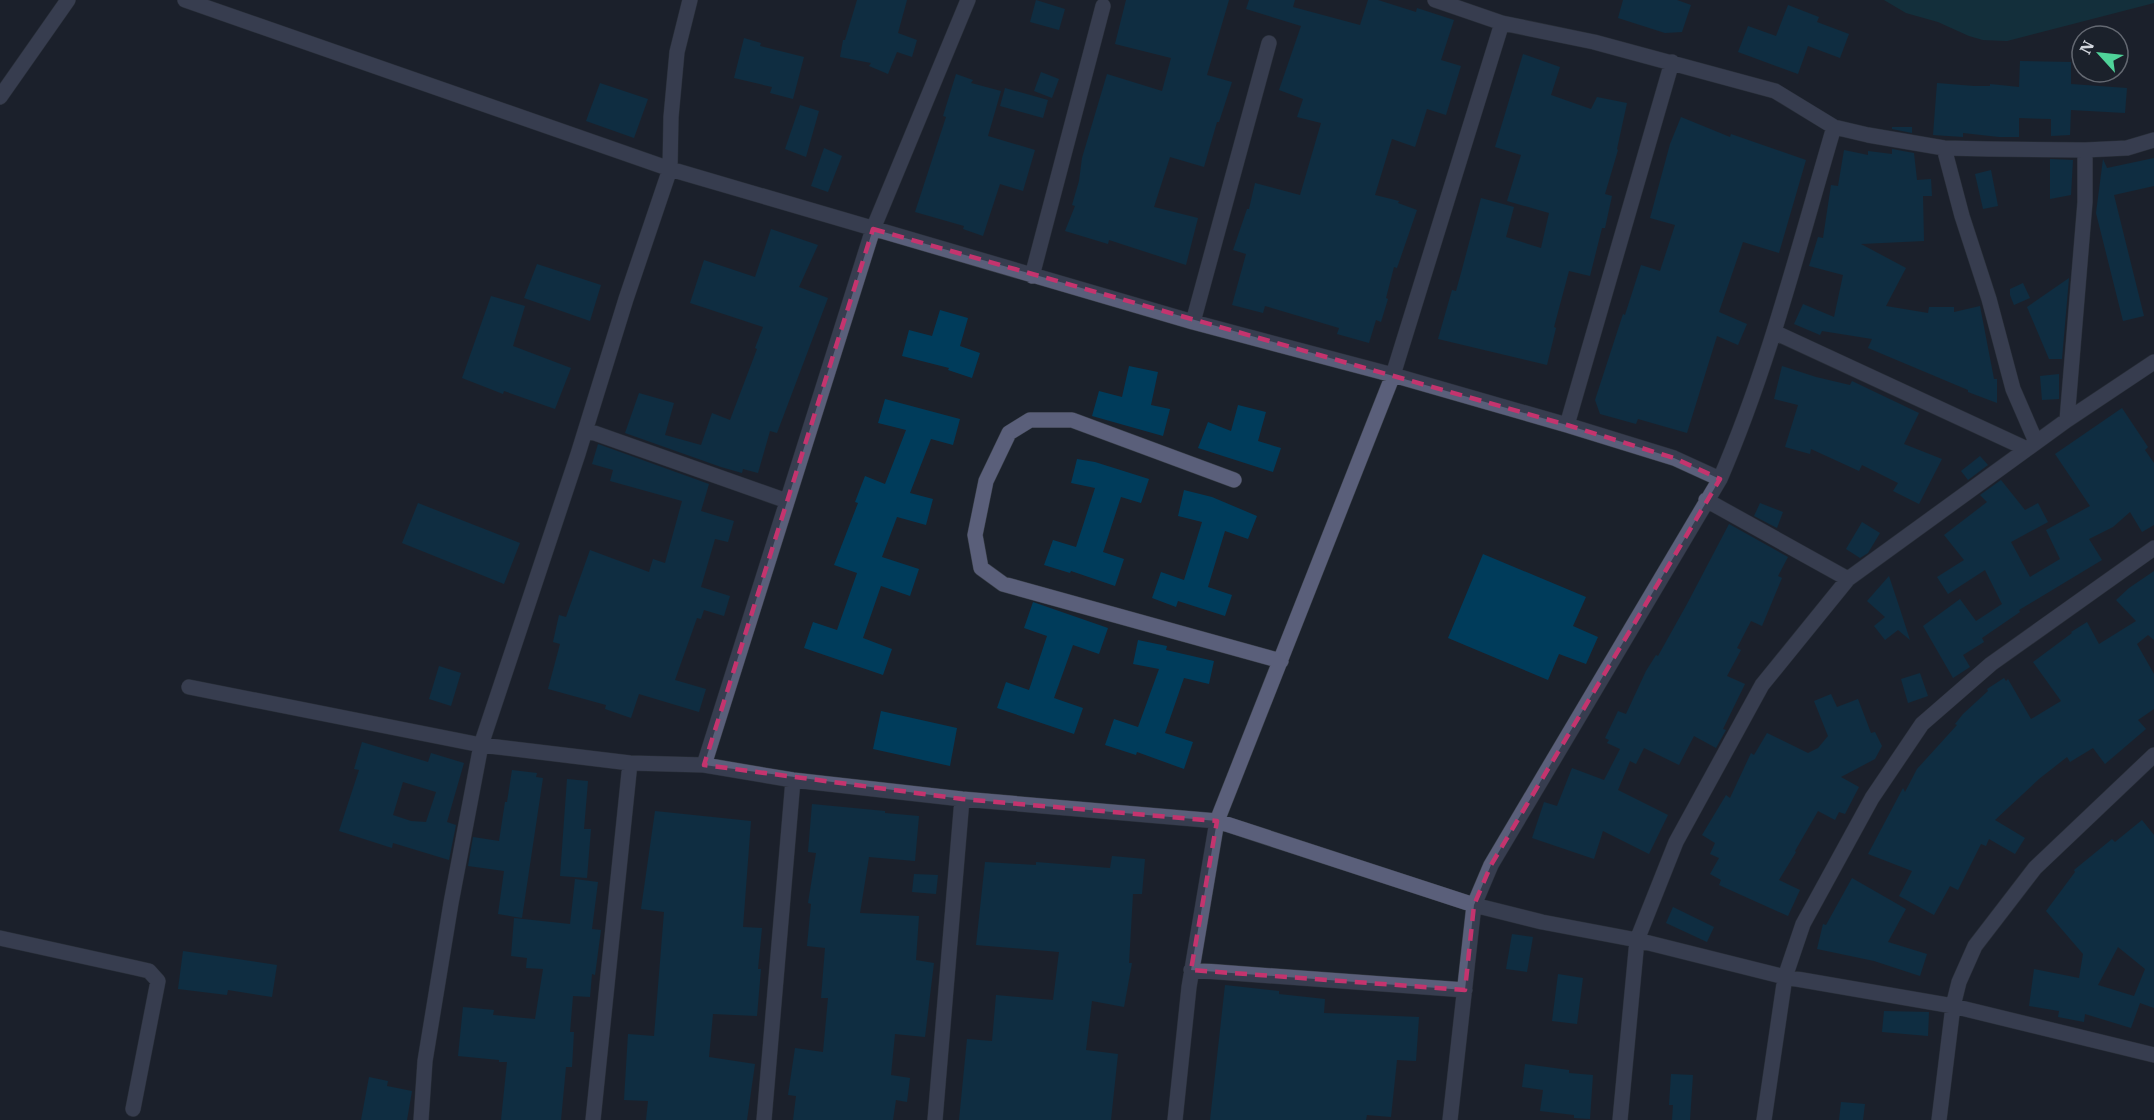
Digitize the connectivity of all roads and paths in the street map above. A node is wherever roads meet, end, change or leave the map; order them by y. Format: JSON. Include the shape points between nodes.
{"nodes":[{"id":1,"x":68,"y":0,"type":"edge"},
{"id":2,"x":185,"y":0,"type":"edge"},
{"id":3,"x":690,"y":0,"type":"edge"},
{"id":4,"x":968,"y":0,"type":"edge"},
{"id":5,"x":1435,"y":0,"type":"edge"},
{"id":6,"x":1103,"y":6,"type":"dead end"},
{"id":7,"x":1502,"y":23,"type":"junction"},
{"id":8,"x":1269,"y":44,"type":"dead end"},
{"id":9,"x":1672,"y":62,"type":"junction"},
{"id":10,"x":0,"y":97,"type":"edge"},
{"id":11,"x":1834,"y":127,"type":"junction"},
{"id":12,"x":2154,"y":140,"type":"edge"},
{"id":13,"x":1944,"y":148,"type":"junction"},
{"id":14,"x":2085,"y":150,"type":"junction"},
{"id":15,"x":670,"y":169,"type":"junction"},
{"id":16,"x":873,"y":229,"type":"junction"},
{"id":17,"x":1032,"y":276,"type":"junction"},
{"id":18,"x":1193,"y":322,"type":"junction"},
{"id":19,"x":1774,"y":332,"type":"junction"},
{"id":20,"x":2154,"y":362,"type":"edge"},
{"id":21,"x":1393,"y":375,"type":"junction"},
{"id":22,"x":2067,"y":420,"type":"junction"},
{"id":23,"x":1567,"y":425,"type":"junction"},
{"id":24,"x":586,"y":430,"type":"junction"},
{"id":25,"x":2032,"y":446,"type":"junction"},
{"id":26,"x":1720,"y":479,"type":"junction"},
{"id":27,"x":1234,"y":480,"type":"dead end"},
{"id":28,"x":1706,"y":500,"type":"junction"},
{"id":29,"x":787,"y":501,"type":"junction"},
{"id":30,"x":2154,"y":548,"type":"edge"},
{"id":31,"x":1848,"y":579,"type":"junction"},
{"id":32,"x":1281,"y":661,"type":"junction"},
{"id":33,"x":189,"y":687,"type":"dead end"},
{"id":34,"x":481,"y":745,"type":"junction"},
{"id":35,"x":2154,"y":755,"type":"edge"},
{"id":36,"x":630,"y":763,"type":"junction"},
{"id":37,"x":704,"y":765,"type":"junction"},
{"id":38,"x":793,"y":780,"type":"junction"},
{"id":39,"x":962,"y":799,"type":"junction"},
{"id":40,"x":1217,"y":821,"type":"junction"},
{"id":41,"x":1474,"y":905,"type":"junction"},
{"id":42,"x":0,"y":938,"type":"edge"},
{"id":43,"x":1637,"y":940,"type":"junction"},
{"id":44,"x":1191,"y":970,"type":"junction"},
{"id":45,"x":1785,"y":977,"type":"junction"},
{"id":46,"x":1464,"y":990,"type":"junction"},
{"id":47,"x":1953,"y":1006,"type":"junction"},
{"id":48,"x":2154,"y":1055,"type":"edge"},
{"id":49,"x":134,"y":1109,"type":"dead end"},
{"id":50,"x":420,"y":1120,"type":"edge"},
{"id":51,"x":593,"y":1120,"type":"edge"},
{"id":52,"x":764,"y":1120,"type":"edge"},
{"id":53,"x":936,"y":1120,"type":"edge"},
{"id":54,"x":1175,"y":1120,"type":"edge"},
{"id":55,"x":1450,"y":1120,"type":"edge"},
{"id":56,"x":1620,"y":1120,"type":"edge"},
{"id":57,"x":1764,"y":1120,"type":"edge"},
{"id":58,"x":1939,"y":1120,"type":"edge"}],
"edges":[{"from":1,"to":10,"type":"street"},
{"from":2,"to":15,"type":"street"},
{"from":3,"to":15,"type":"street","via":[[677,52]]},
{"from":4,"to":16,"type":"street"},
{"from":5,"to":7,"type":"street"},
{"from":6,"to":17,"type":"street"},
{"from":7,"to":9,"type":"street"},
{"from":7,"to":21,"type":"street"},
{"from":8,"to":18,"type":"street"},
{"from":9,"to":11,"type":"street","via":[[1775,91]]},
{"from":9,"to":23,"type":"street"},
{"from":11,"to":13,"type":"street"},
{"from":11,"to":19,"type":"street"},
{"from":12,"to":14,"type":"street","via":[[2127,148]]},
{"from":13,"to":14,"type":"street"},
{"from":13,"to":25,"type":"street"},
{"from":14,"to":22,"type":"street","via":[[2085,202]]},
{"from":15,"to":16,"type":"street"},
{"from":15,"to":24,"type":"street"},
{"from":16,"to":17,"type":"street"},
{"from":16,"to":29,"type":"street"},
{"from":17,"to":18,"type":"street"},
{"from":18,"to":21,"type":"street"},
{"from":19,"to":25,"type":"street"},
{"from":19,"to":26,"type":"street"},
{"from":20,"to":22,"type":"street"},
{"from":21,"to":23,"type":"street"},
{"from":21,"to":32,"type":"street"},
{"from":22,"to":25,"type":"street"},
{"from":23,"to":26,"type":"street","via":[[1674,458]]},
{"from":24,"to":29,"type":"street"},
{"from":24,"to":34,"type":"street"},
{"from":25,"to":31,"type":"street"},
{"from":26,"to":28,"type":"street"},
{"from":27,"to":32,"type":"street","via":[[1072,420],[1030,420],[1009,434],[986,481],[975,535],[981,568],[1003,584]]},
{"from":28,"to":31,"type":"street"},
{"from":28,"to":41,"type":"street","via":[[1491,865]]},
{"from":29,"to":37,"type":"street"},
{"from":30,"to":45,"type":"street","via":[[1991,664],[1922,724],[1872,798],[1803,924]]},
{"from":31,"to":43,"type":"street","via":[[1762,685],[1676,842]]},
{"from":32,"to":40,"type":"street"},
{"from":33,"to":34,"type":"street"},
{"from":34,"to":36,"type":"street"},
{"from":34,"to":50,"type":"street","via":[[426,1050]]},
{"from":35,"to":47,"type":"street","via":[[2035,868],[1975,946]]},
{"from":36,"to":37,"type":"street"},
{"from":36,"to":51,"type":"street"},
{"from":37,"to":38,"type":"street"},
{"from":38,"to":39,"type":"street"},
{"from":38,"to":52,"type":"street"},
{"from":39,"to":40,"type":"street"},
{"from":39,"to":53,"type":"street"},
{"from":40,"to":41,"type":"street"},
{"from":40,"to":44,"type":"street"},
{"from":41,"to":43,"type":"street"},
{"from":41,"to":46,"type":"street"},
{"from":42,"to":49,"type":"street","via":[[149,971],[158,981]]},
{"from":43,"to":45,"type":"street"},
{"from":43,"to":56,"type":"street"},
{"from":44,"to":46,"type":"street"},
{"from":44,"to":54,"type":"street"},
{"from":45,"to":47,"type":"street"},
{"from":45,"to":57,"type":"street"},
{"from":46,"to":55,"type":"street"},
{"from":47,"to":48,"type":"street"},
{"from":47,"to":58,"type":"street"}]}
